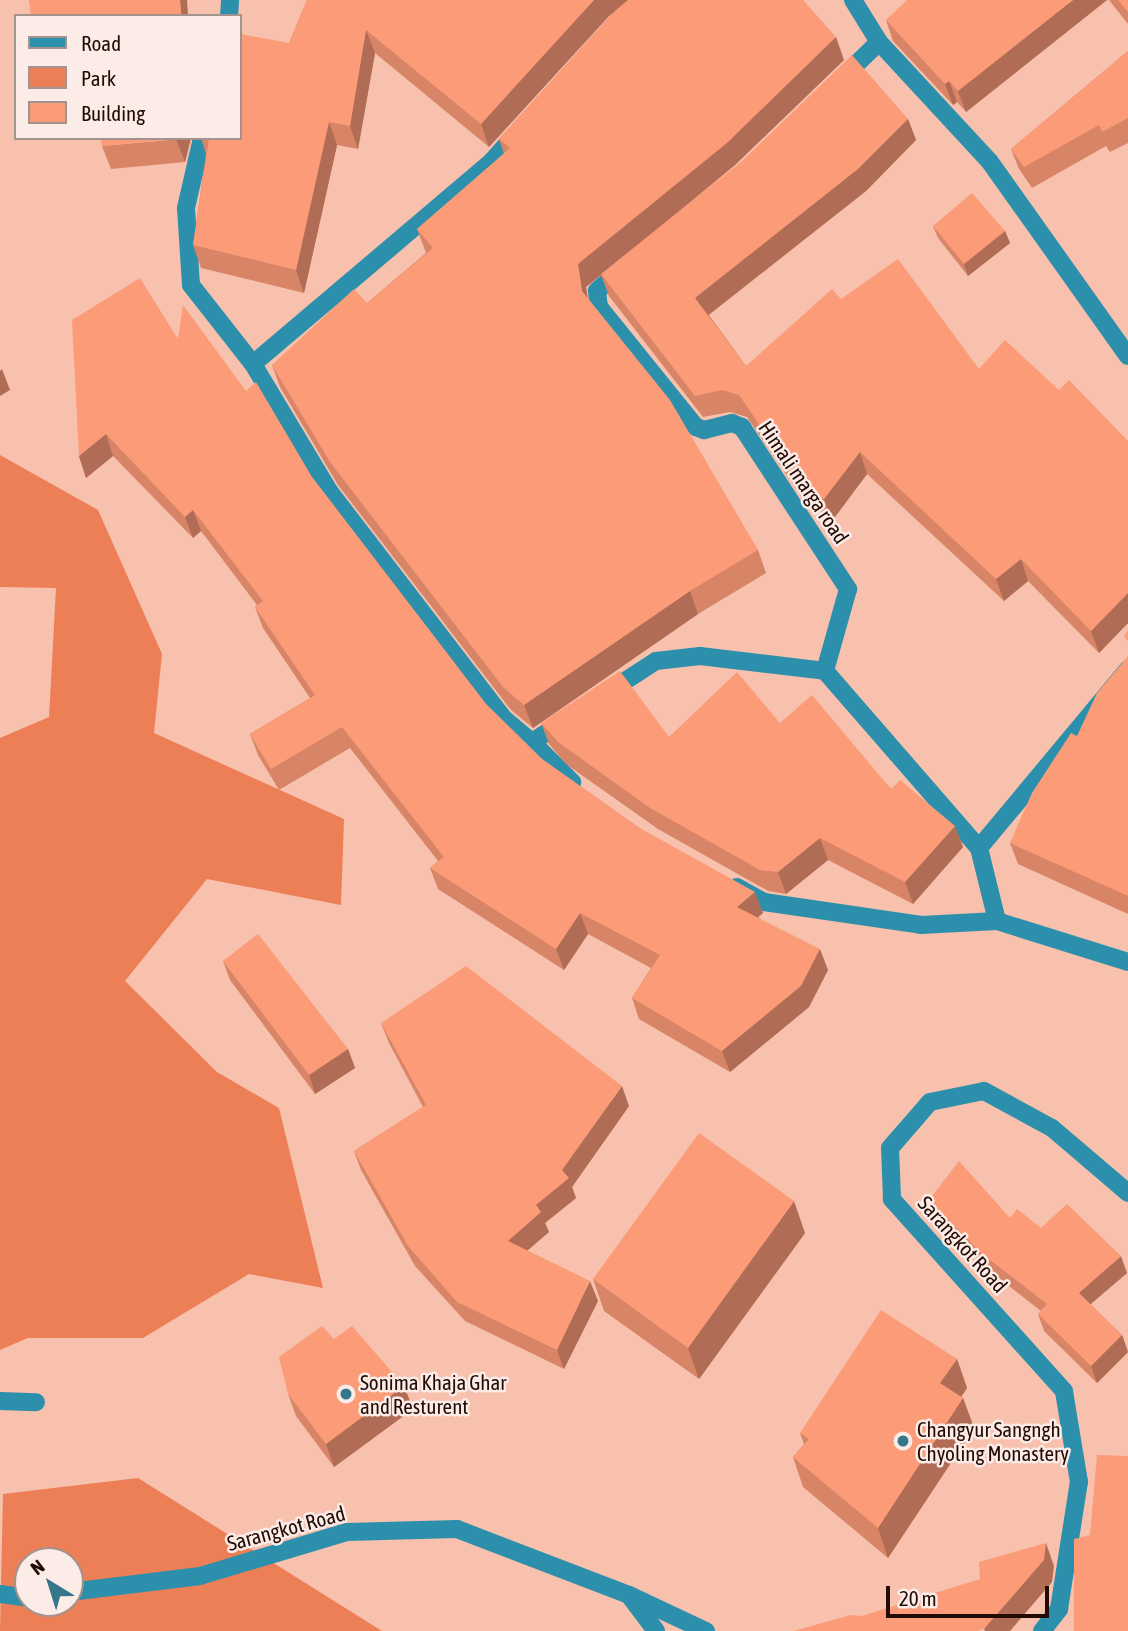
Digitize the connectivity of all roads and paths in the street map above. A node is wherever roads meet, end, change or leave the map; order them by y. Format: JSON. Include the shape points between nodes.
{"nodes":[{"id":1,"x":853,"y":0,"type":"edge"},
{"id":2,"x":879,"y":42,"type":"junction"},
{"id":3,"x":830,"y":89,"type":"edge"},
{"id":4,"x":535,"y":113,"type":"edge"},
{"id":5,"x":202,"y":140,"type":"edge"},
{"id":6,"x":639,"y":256,"type":"edge"},
{"id":7,"x":1128,"y":355,"type":"edge"},
{"id":8,"x":253,"y":364,"type":"junction"},
{"id":9,"x":1128,"y":669,"type":"edge"},
{"id":10,"x":825,"y":671,"type":"junction"},
{"id":11,"x":532,"y":742,"type":"junction"},
{"id":12,"x":590,"y":794,"type":"edge"},
{"id":13,"x":979,"y":848,"type":"junction"},
{"id":14,"x":719,"y":877,"type":"edge"},
{"id":15,"x":997,"y":921,"type":"junction"},
{"id":16,"x":1128,"y":962,"type":"edge"},
{"id":17,"x":1128,"y":1193,"type":"edge"},
{"id":18,"x":0,"y":1401,"type":"edge"},
{"id":19,"x":36,"y":1402,"type":"dead end"},
{"id":20,"x":84,"y":1590,"type":"edge"},
{"id":21,"x":629,"y":1595,"type":"junction"},
{"id":22,"x":656,"y":1631,"type":"edge"},
{"id":23,"x":706,"y":1631,"type":"edge"},
{"id":24,"x":1042,"y":1631,"type":"edge"}],
"edges":[{"from":1,"to":2,"type":"street"},
{"from":2,"to":3,"type":"street"},
{"from":2,"to":7,"type":"street","via":[[990,162]]},
{"from":4,"to":8,"type":"street","via":[[491,162]]},
{"from":5,"to":8,"type":"street","via":[[186,208],[191,285]]},
{"from":6,"to":10,"type":"street","name":"Himali marga road","via":[[597,291],[599,307],[696,427],[704,430],[732,423],[742,427],[848,589]]},
{"from":8,"to":11,"type":"street","via":[[329,491],[503,718]]},
{"from":9,"to":13,"type":"street"},
{"from":10,"to":11,"type":"street","via":[[700,656],[656,661]]},
{"from":10,"to":13,"type":"street"},
{"from":11,"to":12,"type":"street","via":[[558,772]]},
{"from":13,"to":15,"type":"street"},
{"from":14,"to":15,"type":"street","via":[[764,902],[921,925]]},
{"from":15,"to":16,"type":"street"},
{"from":17,"to":24,"type":"street","name":"Sarangkot Road","via":[[1052,1128],[984,1091],[930,1102],[890,1148],[892,1199],[1065,1391],[1079,1482],[1059,1609]]},
{"from":18,"to":19,"type":"street"},
{"from":20,"to":21,"type":"street","name":"Sarangkot Road","via":[[200,1576],[347,1532],[457,1529]]},
{"from":21,"to":22,"type":"street"},
{"from":21,"to":23,"type":"street","name":"Sarangkot Road"}]}
